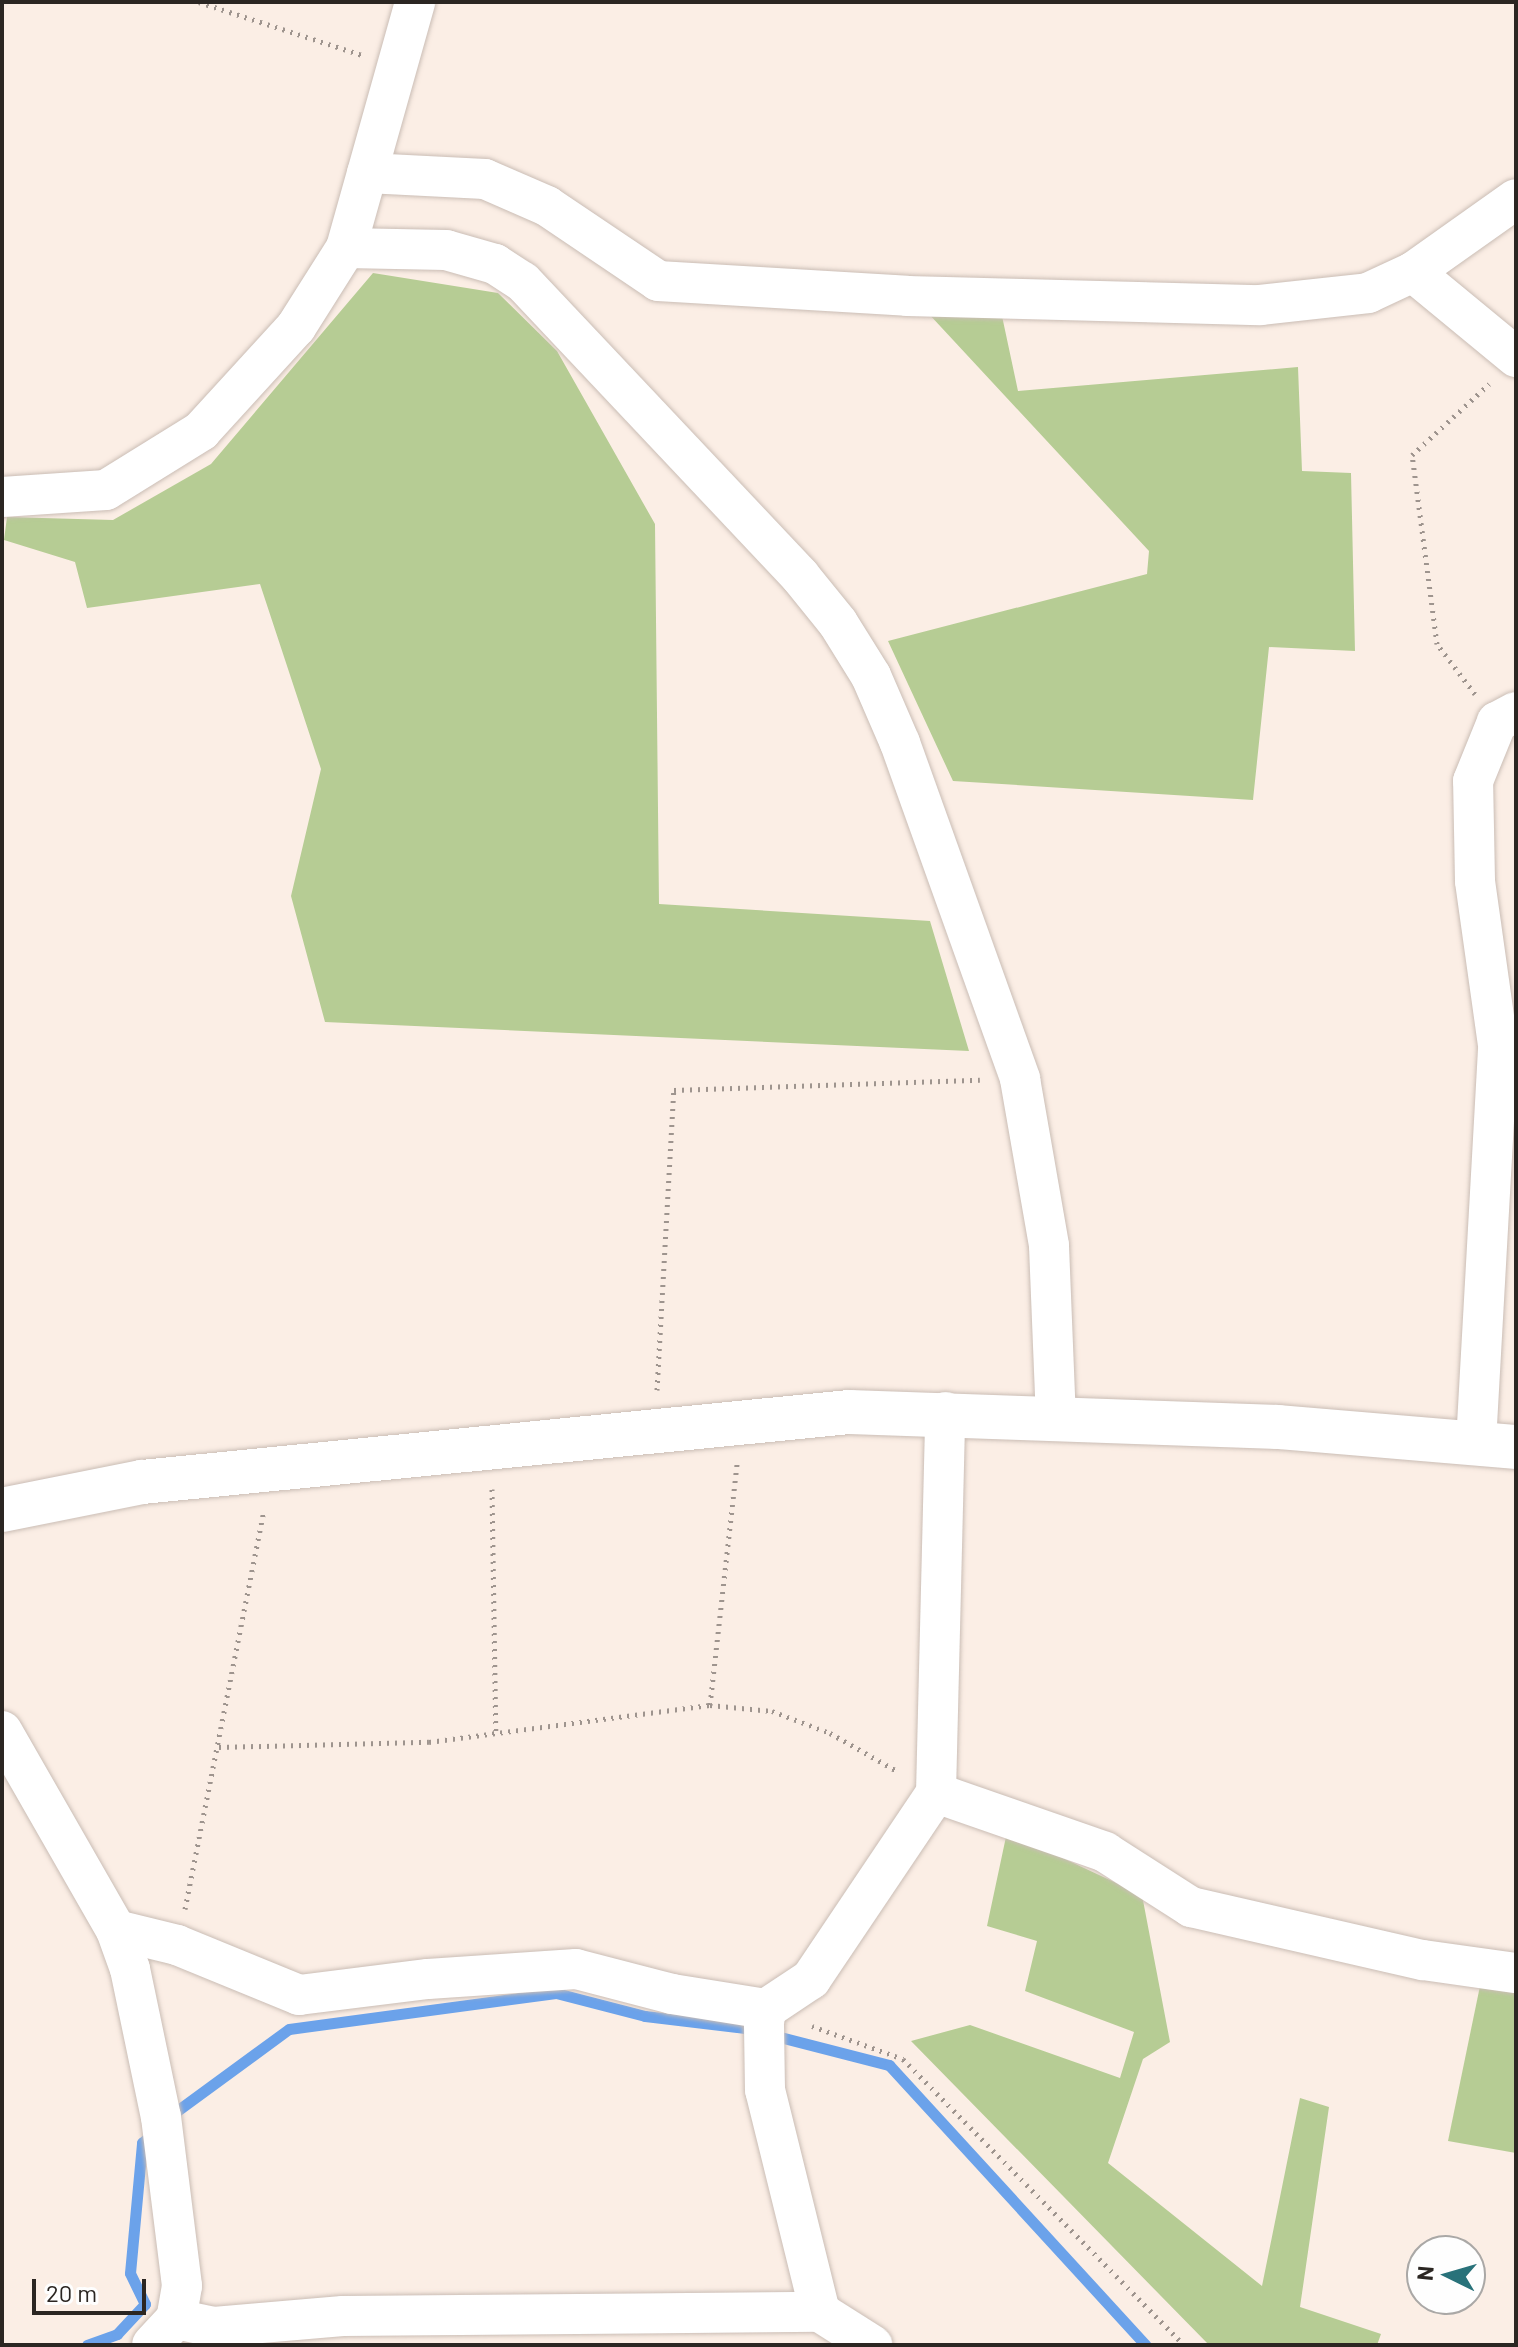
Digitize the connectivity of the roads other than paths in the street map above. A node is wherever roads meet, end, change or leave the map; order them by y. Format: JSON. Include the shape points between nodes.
{"nodes":[{"id":1,"x":415,"y":2,"type":"edge"},
{"id":2,"x":367,"y":173,"type":"junction"},
{"id":3,"x":1516,"y":199,"type":"edge"},
{"id":4,"x":346,"y":248,"type":"junction"},
{"id":5,"x":1413,"y":272,"type":"junction"},
{"id":6,"x":1504,"y":369,"type":"edge"},
{"id":7,"x":2,"y":497,"type":"edge"},
{"id":8,"x":1506,"y":717,"type":"edge"},
{"id":9,"x":945,"y":1412,"type":"junction"},
{"id":10,"x":1056,"y":1417,"type":"junction"},
{"id":11,"x":1496,"y":1445,"type":"edge"},
{"id":12,"x":2,"y":1510,"type":"edge"},
{"id":13,"x":2,"y":1731,"type":"edge"},
{"id":14,"x":936,"y":1793,"type":"junction"},
{"id":15,"x":116,"y":1930,"type":"junction"},
{"id":16,"x":1516,"y":1973,"type":"edge"},
{"id":17,"x":764,"y":2025,"type":"junction"},
{"id":18,"x":820,"y":2312,"type":"junction"},
{"id":19,"x":164,"y":2332,"type":"edge"},
{"id":20,"x":872,"y":2345,"type":"edge"}],
"edges":[{"from":1,"to":2,"type":"street"},
{"from":2,"to":4,"type":"street"},
{"from":2,"to":5,"type":"street","via":[[485,179],[547,206],[658,281],[907,296],[1260,305],[1368,293]]},
{"from":3,"to":5,"type":"street"},
{"from":4,"to":7,"type":"street","via":[[296,327],[201,431],[106,490]]},
{"from":4,"to":10,"type":"street","via":[[446,250],[495,264],[523,282],[838,623],[871,676],[1020,1079],[1049,1246]]},
{"from":5,"to":6,"type":"street"},
{"from":8,"to":11,"type":"street","via":[[1473,781],[1475,881],[1498,1045]]},
{"from":9,"to":10,"type":"street"},
{"from":9,"to":12,"type":"street","via":[[741,1420],[492,1450],[273,1467],[142,1482]]},
{"from":9,"to":14,"type":"street"},
{"from":10,"to":11,"type":"street","via":[[1278,1427]]},
{"from":13,"to":15,"type":"street"},
{"from":14,"to":16,"type":"street","via":[[1105,1852],[1191,1907],[1423,1960]]},
{"from":14,"to":17,"type":"street","via":[[811,1979]]},
{"from":15,"to":17,"type":"street","via":[[177,1945],[299,1995],[576,1969]]},
{"from":15,"to":19,"type":"street","via":[[130,1969],[162,2125],[182,2286]]},
{"from":17,"to":18,"type":"street","via":[[765,2090]]},
{"from":18,"to":19,"type":"street","via":[[343,2316]]},
{"from":18,"to":20,"type":"street"}]}
